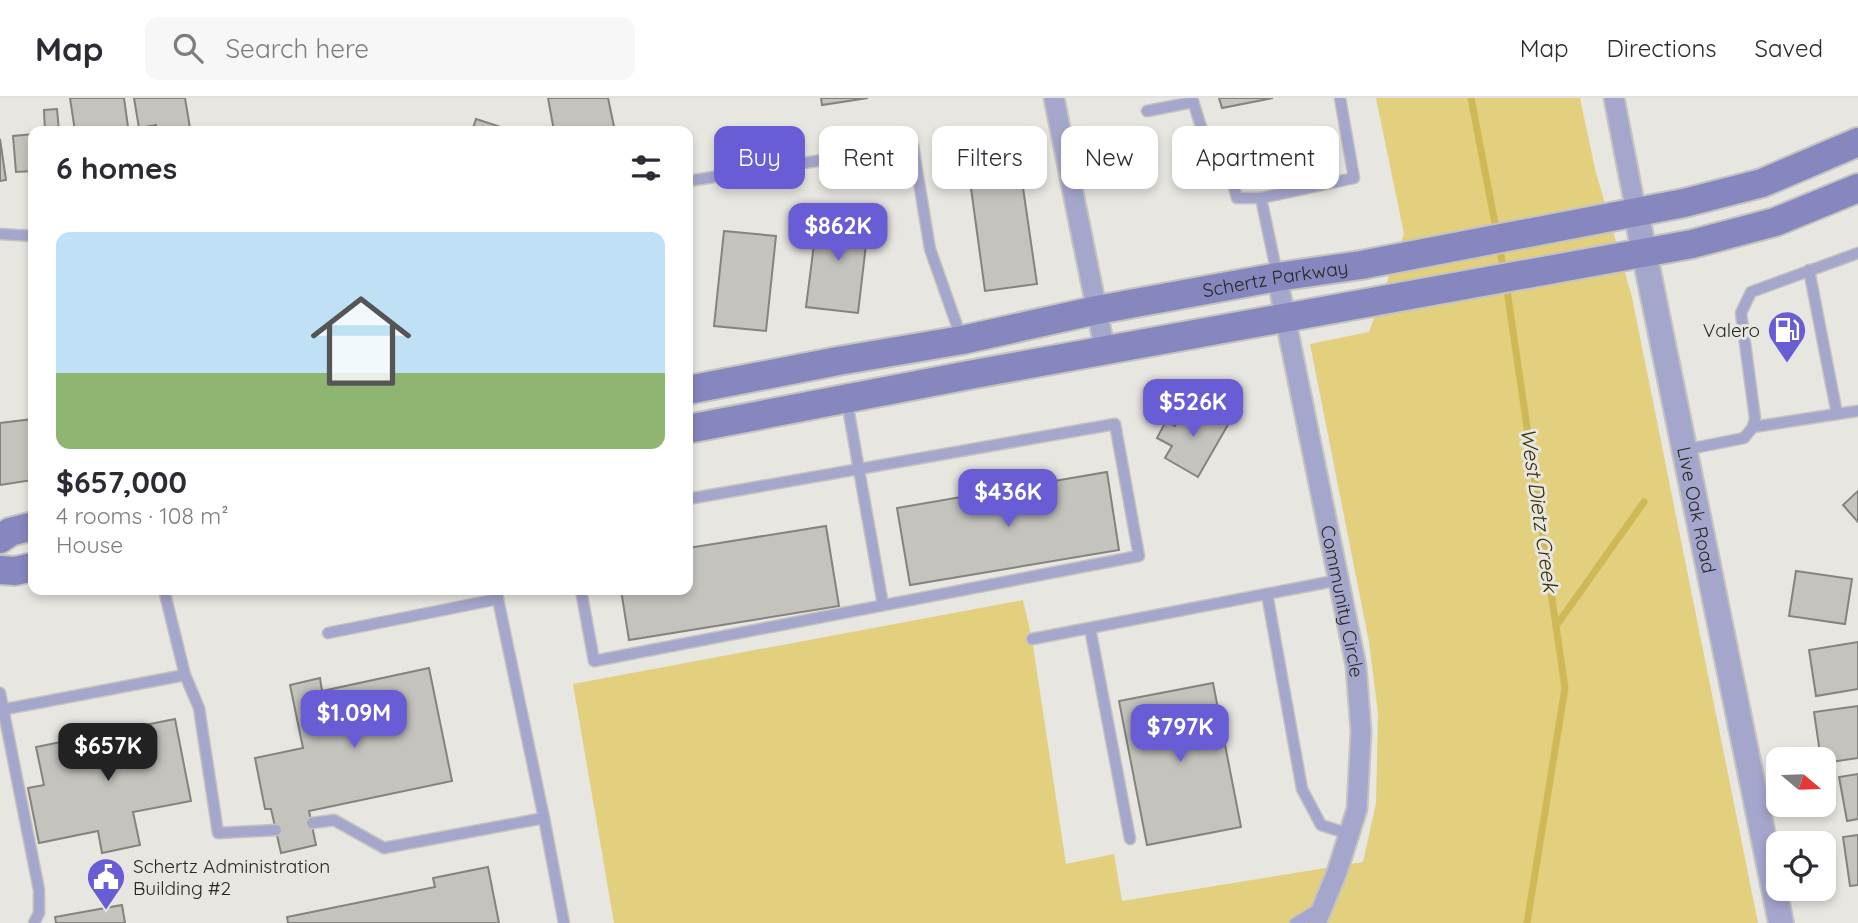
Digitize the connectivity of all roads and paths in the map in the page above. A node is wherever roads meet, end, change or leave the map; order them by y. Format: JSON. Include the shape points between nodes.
{"nodes":[{"id":1,"x":1054,"y":98,"type":"edge"},
{"id":2,"x":1339,"y":98,"type":"edge"},
{"id":3,"x":1614,"y":98,"type":"edge"},
{"id":4,"x":1193,"y":100,"type":"edge"},
{"id":5,"x":1147,"y":111,"type":"dead end"},
{"id":6,"x":1858,"y":142,"type":"edge"},
{"id":7,"x":693,"y":180,"type":"edge"},
{"id":8,"x":1858,"y":188,"type":"edge"},
{"id":9,"x":1261,"y":198,"type":"junction"},
{"id":10,"x":1636,"y":212,"type":"junction"},
{"id":11,"x":0,"y":234,"type":"edge"},
{"id":12,"x":28,"y":236,"type":"edge"},
{"id":13,"x":1643,"y":253,"type":"junction"},
{"id":14,"x":1858,"y":253,"type":"edge"},
{"id":15,"x":1809,"y":270,"type":"junction"},
{"id":16,"x":1278,"y":277,"type":"junction"},
{"id":17,"x":1097,"y":310,"type":"junction"},
{"id":18,"x":1286,"y":318,"type":"junction"},
{"id":19,"x":962,"y":340,"type":"junction"},
{"id":20,"x":1105,"y":351,"type":"junction"},
{"id":21,"x":838,"y":361,"type":"junction"},
{"id":22,"x":969,"y":375,"type":"junction"},
{"id":23,"x":693,"y":389,"type":"edge"},
{"id":24,"x":846,"y":398,"type":"junction"},
{"id":25,"x":1858,"y":411,"type":"edge"},
{"id":26,"x":1837,"y":414,"type":"junction"},
{"id":27,"x":1753,"y":427,"type":"junction"},
{"id":28,"x":693,"y":428,"type":"edge"},
{"id":29,"x":1684,"y":450,"type":"junction"},
{"id":30,"x":859,"y":469,"type":"junction"},
{"id":31,"x":693,"y":498,"type":"edge"},
{"id":32,"x":28,"y":527,"type":"edge"},
{"id":33,"x":0,"y":539,"type":"edge"},
{"id":34,"x":28,"y":568,"type":"edge"},
{"id":35,"x":0,"y":570,"type":"edge"},
{"id":36,"x":1339,"y":580,"type":"junction"},
{"id":37,"x":1267,"y":594,"type":"junction"},
{"id":38,"x":165,"y":595,"type":"edge"},
{"id":39,"x":493,"y":595,"type":"edge"},
{"id":40,"x":497,"y":595,"type":"edge"},
{"id":41,"x":582,"y":595,"type":"edge"},
{"id":42,"x":883,"y":605,"type":"junction"},
{"id":43,"x":1090,"y":628,"type":"junction"},
{"id":44,"x":328,"y":634,"type":"dead end"},
{"id":45,"x":1032,"y":639,"type":"dead end"},
{"id":46,"x":185,"y":675,"type":"junction"},
{"id":47,"x":0,"y":694,"type":"edge"},
{"id":48,"x":1,"y":710,"type":"edge"},
{"id":49,"x":544,"y":818,"type":"junction"},
{"id":50,"x":312,"y":823,"type":"dead end"},
{"id":51,"x":276,"y":830,"type":"dead end"},
{"id":52,"x":1349,"y":834,"type":"junction"},
{"id":53,"x":1130,"y":839,"type":"dead end"},
{"id":54,"x":1319,"y":914,"type":"edge"},
{"id":55,"x":34,"y":923,"type":"edge"},
{"id":56,"x":564,"y":923,"type":"edge"},
{"id":57,"x":1295,"y":923,"type":"edge"},
{"id":58,"x":1780,"y":923,"type":"edge"}],
"edges":[{"from":1,"to":17,"type":"street"},
{"from":2,"to":9,"type":"lane","via":[[1354,178]]},
{"from":3,"to":10,"type":"street","name":"Live Oak Road"},
{"from":4,"to":5,"type":"lane"},
{"from":4,"to":9,"type":"lane","via":[[1203,133],[1224,148],[1237,198]]},
{"from":6,"to":10,"type":"main road","name":"Schertz Parkway","via":[[1762,183]]},
{"from":7,"to":19,"type":"lane","via":[[913,146],[930,249]]},
{"from":8,"to":13,"type":"main road","name":"Schertz Parkway","via":[[1775,222]]},
{"from":9,"to":16,"type":"lane"},
{"from":10,"to":13,"type":"street","name":"Live Oak Road"},
{"from":10,"to":16,"type":"main road","name":"Schertz Parkway"},
{"from":11,"to":12,"type":"lane"},
{"from":13,"to":18,"type":"main road","name":"Schertz Parkway"},
{"from":13,"to":29,"type":"street","name":"Live Oak Road"},
{"from":14,"to":15,"type":"lane"},
{"from":15,"to":26,"type":"lane"},
{"from":15,"to":27,"type":"lane","via":[[1751,292],[1741,313]]},
{"from":16,"to":17,"type":"main road","name":"Schertz Parkway"},
{"from":16,"to":18,"type":"street","name":"Community Circle"},
{"from":17,"to":19,"type":"main road","name":"Schertz Parkway"},
{"from":17,"to":20,"type":"street"},
{"from":18,"to":20,"type":"main road","name":"Schertz Parkway"},
{"from":18,"to":36,"type":"street","name":"Community Circle"},
{"from":19,"to":21,"type":"main road","name":"Schertz Parkway"},
{"from":19,"to":22,"type":"main road"},
{"from":20,"to":22,"type":"main road","name":"Schertz Parkway"},
{"from":21,"to":23,"type":"main road","name":"Schertz Parkway"},
{"from":21,"to":24,"type":"main road"},
{"from":22,"to":24,"type":"main road","name":"Schertz Parkway"},
{"from":24,"to":28,"type":"main road","name":"Schertz Parkway"},
{"from":24,"to":30,"type":"lane"},
{"from":25,"to":26,"type":"lane"},
{"from":26,"to":27,"type":"lane"},
{"from":27,"to":29,"type":"lane","via":[[1744,438]]},
{"from":29,"to":58,"type":"street","name":"Live Oak Road"},
{"from":30,"to":31,"type":"lane"},
{"from":30,"to":42,"type":"lane"},
{"from":30,"to":42,"type":"lane","via":[[1115,424],[1139,556]]},
{"from":32,"to":33,"type":"main road"},
{"from":34,"to":35,"type":"main road"},
{"from":36,"to":37,"type":"lane"},
{"from":36,"to":52,"type":"street","name":"Community Circle","via":[[1356,666],[1362,731],[1357,809]]},
{"from":37,"to":43,"type":"lane"},
{"from":37,"to":52,"type":"lane","via":[[1302,789],[1321,825]]},
{"from":38,"to":46,"type":"lane"},
{"from":39,"to":44,"type":"lane"},
{"from":40,"to":49,"type":"lane"},
{"from":41,"to":42,"type":"lane","via":[[594,661]]},
{"from":43,"to":45,"type":"lane"},
{"from":43,"to":53,"type":"lane"},
{"from":46,"to":48,"type":"lane"},
{"from":46,"to":51,"type":"lane","via":[[198,708],[218,833]]},
{"from":47,"to":48,"type":"lane"},
{"from":48,"to":55,"type":"lane","via":[[39,890]]},
{"from":49,"to":50,"type":"lane","via":[[384,848],[334,820]]},
{"from":49,"to":56,"type":"lane"},
{"from":52,"to":54,"type":"street","name":"Community Circle"},
{"from":54,"to":57,"type":"lane"}]}
